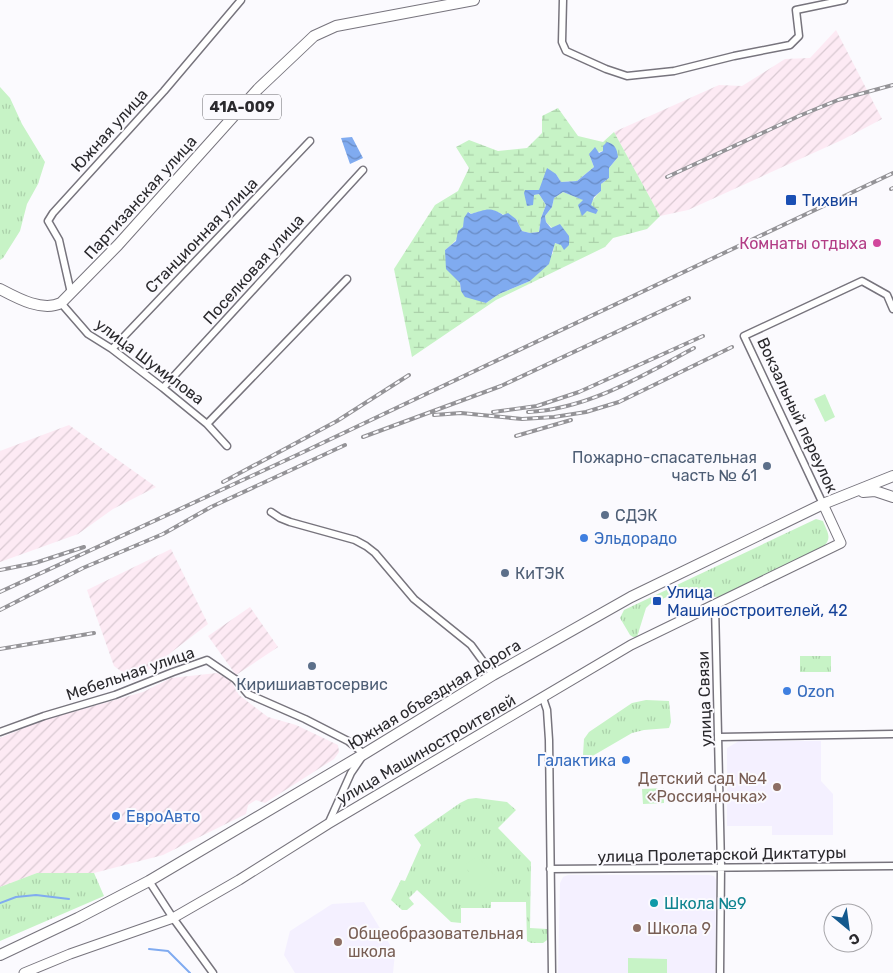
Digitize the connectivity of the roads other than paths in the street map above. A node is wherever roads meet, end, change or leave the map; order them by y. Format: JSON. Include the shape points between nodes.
{"nodes":[{"id":1,"x":241,"y":0,"type":"edge"},
{"id":2,"x":474,"y":0,"type":"edge"},
{"id":3,"x":563,"y":0,"type":"edge"},
{"id":4,"x":844,"y":0,"type":"edge"},
{"id":5,"x":310,"y":141,"type":"dead end"},
{"id":6,"x":362,"y":170,"type":"dead end"},
{"id":7,"x":348,"y":279,"type":"dead end"},
{"id":8,"x":0,"y":289,"type":"edge"},
{"id":9,"x":71,"y":294,"type":"junction"},
{"id":10,"x":61,"y":302,"type":"junction"},
{"id":11,"x":893,"y":308,"type":"edge"},
{"id":12,"x":112,"y":348,"type":"junction"},
{"id":13,"x":164,"y":388,"type":"junction"},
{"id":14,"x":207,"y":424,"type":"junction"},
{"id":15,"x":227,"y":446,"type":"dead end"},
{"id":16,"x":893,"y":476,"type":"edge"},
{"id":17,"x":855,"y":492,"type":"junction"},
{"id":18,"x":893,"y":497,"type":"edge"},
{"id":19,"x":823,"y":504,"type":"junction"},
{"id":20,"x":271,"y":512,"type":"dead end"},
{"id":21,"x":841,"y":543,"type":"joint"},
{"id":22,"x":714,"y":605,"type":"junction"},
{"id":23,"x":493,"y":675,"type":"junction"},
{"id":24,"x":544,"y":698,"type":"junction"},
{"id":25,"x":0,"y":732,"type":"edge"},
{"id":26,"x":893,"y":734,"type":"edge"},
{"id":27,"x":719,"y":737,"type":"junction"},
{"id":28,"x":364,"y":754,"type":"junction"},
{"id":29,"x":328,"y":824,"type":"junction"},
{"id":30,"x":721,"y":866,"type":"junction"},
{"id":31,"x":893,"y":866,"type":"edge"},
{"id":32,"x":550,"y":869,"type":"junction"},
{"id":33,"x":149,"y":881,"type":"junction"},
{"id":34,"x":173,"y":918,"type":"junction"},
{"id":35,"x":0,"y":955,"type":"edge"},
{"id":36,"x":24,"y":973,"type":"edge"},
{"id":37,"x":213,"y":973,"type":"edge"},
{"id":38,"x":552,"y":973,"type":"edge"},
{"id":39,"x":720,"y":973,"type":"edge"}],
"edges":[{"from":1,"to":9,"type":"street","name":"Южная улица","via":[[164,91],[53,212],[48,221],[59,240]]},
{"from":2,"to":9,"type":"main road","name":"Партизанская улица","number":"41А-009","via":[[336,26],[314,36],[258,89]]},
{"from":3,"to":4,"type":"street","via":[[562,42],[566,51],[627,76],[674,71],[790,45],[799,36],[796,10]]},
{"from":5,"to":12,"type":"street","name":"Станционная улица"},
{"from":6,"to":13,"type":"street","name":"Поселковая улица"},
{"from":7,"to":14,"type":"street"},
{"from":8,"to":10,"type":"main road","via":[[26,302],[52,307]]},
{"from":9,"to":10,"type":"main road","name":"Партизанская улица","number":"41А-009"},
{"from":10,"to":12,"type":"street","name":"улица Шумилова","via":[[88,334]]},
{"from":11,"to":19,"type":"street","name":"Вокзальный переулок","via":[[886,295],[862,280],[744,336]]},
{"from":12,"to":13,"type":"street","name":"улица Шумилова"},
{"from":13,"to":14,"type":"street","name":"улица Шумилова"},
{"from":14,"to":15,"type":"street","name":"улица Шумилова"},
{"from":16,"to":17,"type":"main road","name":"Южная объездная дорога"},
{"from":17,"to":18,"type":"main road","via":[[875,491]]},
{"from":17,"to":19,"type":"main road","name":"Южная объездная дорога"},
{"from":19,"to":21,"type":"street","name":"Вокзальный переулок"},
{"from":19,"to":23,"type":"main road","name":"Южная объездная дорога","via":[[631,597]]},
{"from":20,"to":23,"type":"street","via":[[290,522],[366,546],[414,599],[471,645]]},
{"from":21,"to":22,"type":"street","name":"улица Машиностроителей"},
{"from":22,"to":24,"type":"street","name":"улица Машиностроителей","via":[[631,645]]},
{"from":22,"to":27,"type":"street","name":"улица Связи"},
{"from":23,"to":28,"type":"main road","name":"Южная объездная дорога"},
{"from":24,"to":29,"type":"street","name":"улица Машиностроителей"},
{"from":24,"to":32,"type":"street","via":[[549,740]]},
{"from":25,"to":28,"type":"street","name":"Мебельная улица","via":[[116,695],[206,660],[235,679],[248,694],[348,741]]},
{"from":26,"to":27,"type":"street"},
{"from":27,"to":30,"type":"street","name":"улица Связи"},
{"from":28,"to":29,"type":"street","via":[[351,773]]},
{"from":28,"to":33,"type":"main road","name":"Южная объездная дорога"},
{"from":29,"to":34,"type":"street","name":"улица Машиностроителей"},
{"from":30,"to":31,"type":"street","name":"улица Пролетарской Диктатуры"},
{"from":30,"to":32,"type":"street","name":"улица Пролетарской Диктатуры"},
{"from":30,"to":39,"type":"street","name":"улица Связи"},
{"from":32,"to":38,"type":"street"},
{"from":33,"to":34,"type":"street"},
{"from":33,"to":35,"type":"main road","name":"Южная объездная дорога"},
{"from":34,"to":36,"type":"street","name":"улица Машиностроителей"},
{"from":34,"to":37,"type":"street"}]}
